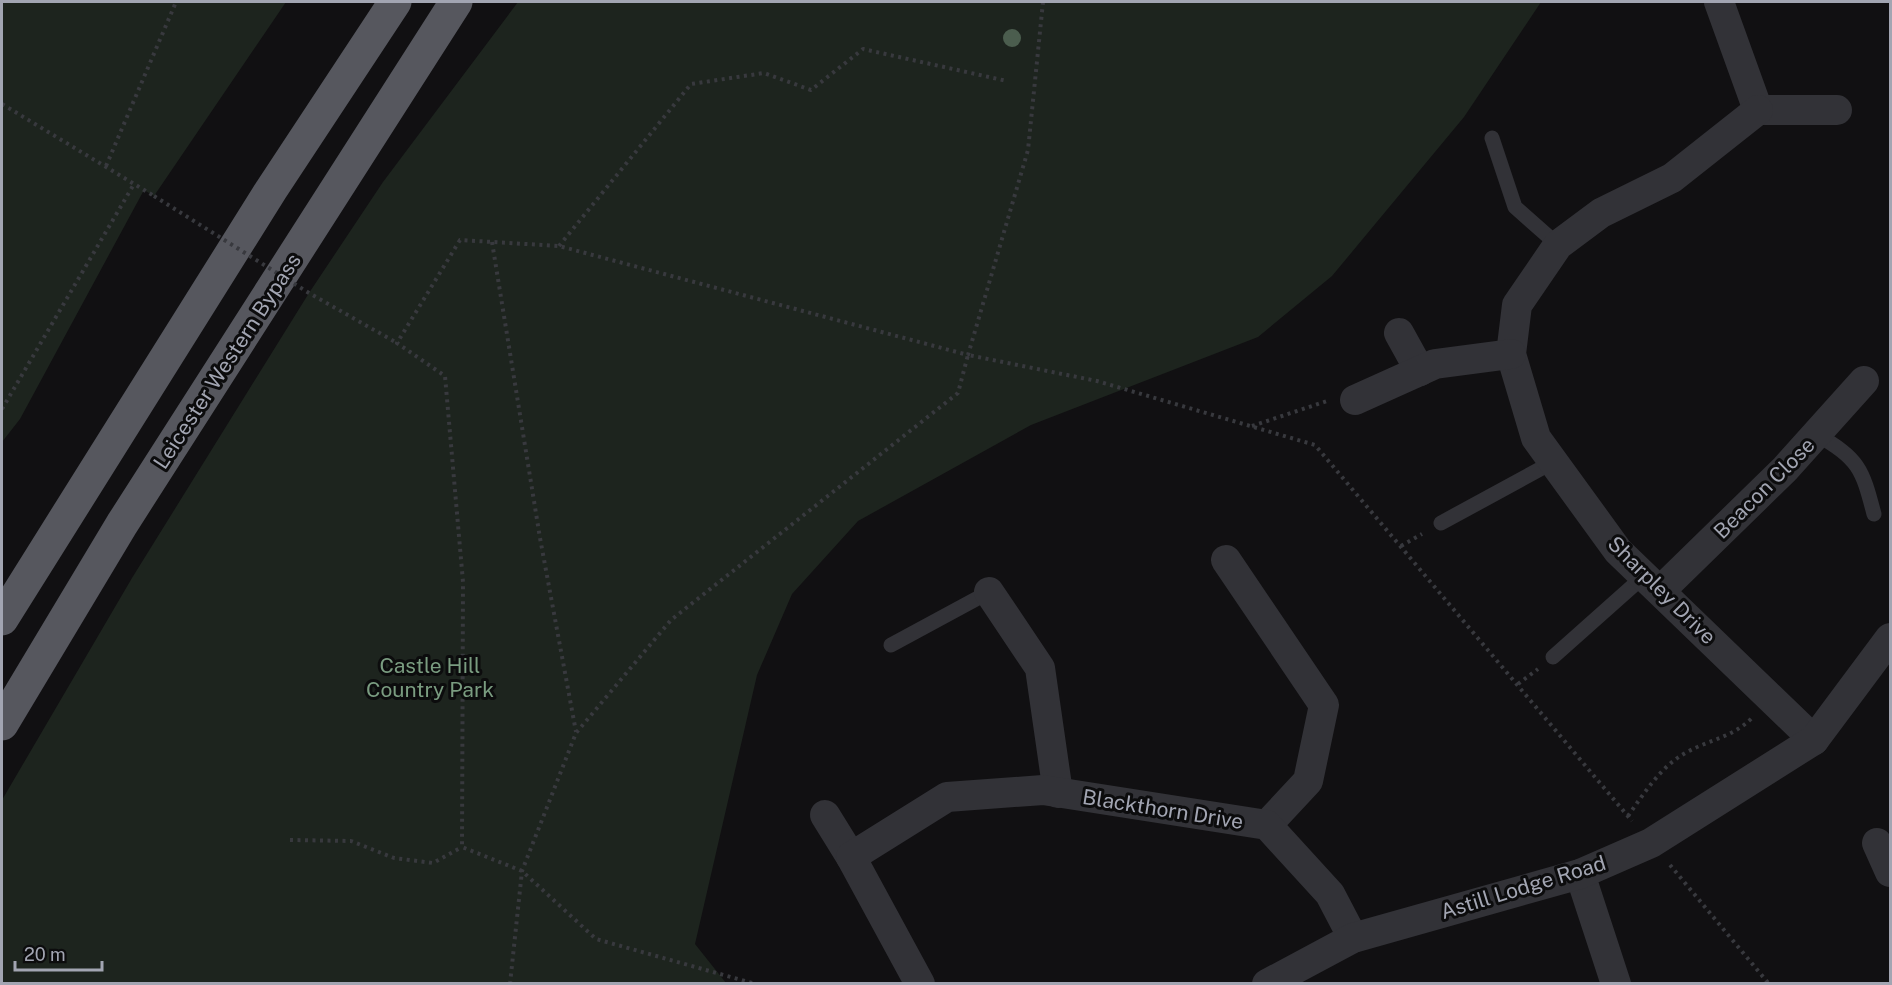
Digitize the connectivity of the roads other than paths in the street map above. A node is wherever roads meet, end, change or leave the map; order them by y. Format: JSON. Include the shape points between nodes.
{"nodes":[{"id":1,"x":395,"y":2,"type":"edge"},
{"id":2,"x":456,"y":2,"type":"edge"},
{"id":3,"x":1719,"y":2,"type":"edge"},
{"id":4,"x":1758,"y":110,"type":"junction"},
{"id":5,"x":1837,"y":110,"type":"dead end"},
{"id":6,"x":1492,"y":138,"type":"dead end"},
{"id":7,"x":1558,"y":245,"type":"junction"},
{"id":8,"x":1399,"y":333,"type":"dead end"},
{"id":9,"x":1511,"y":354,"type":"junction"},
{"id":10,"x":1420,"y":371,"type":"junction"},
{"id":11,"x":1864,"y":381,"type":"dead end"},
{"id":12,"x":1355,"y":400,"type":"road end"},
{"id":13,"x":1816,"y":434,"type":"junction"},
{"id":14,"x":1553,"y":462,"type":"junction"},
{"id":15,"x":1874,"y":514,"type":"dead end"},
{"id":16,"x":1441,"y":523,"type":"dead end"},
{"id":17,"x":1226,"y":560,"type":"dead end"},
{"id":18,"x":1652,"y":584,"type":"junction"},
{"id":19,"x":989,"y":592,"type":"joint"},
{"id":20,"x":2,"y":619,"type":"edge"},
{"id":21,"x":1890,"y":638,"type":"edge"},
{"id":22,"x":891,"y":645,"type":"dead end"},
{"id":23,"x":1553,"y":657,"type":"dead end"},
{"id":24,"x":2,"y":724,"type":"edge"},
{"id":25,"x":1814,"y":740,"type":"junction"},
{"id":26,"x":1058,"y":793,"type":"junction"},
{"id":27,"x":825,"y":815,"type":"dead end"},
{"id":28,"x":1267,"y":825,"type":"junction"},
{"id":29,"x":1877,"y":843,"type":"dead end"},
{"id":30,"x":850,"y":857,"type":"junction"},
{"id":31,"x":1890,"y":872,"type":"edge"},
{"id":32,"x":1580,"y":874,"type":"junction"},
{"id":33,"x":1353,"y":938,"type":"junction"},
{"id":34,"x":920,"y":984,"type":"edge"},
{"id":35,"x":1267,"y":984,"type":"edge"},
{"id":36,"x":1616,"y":984,"type":"edge"}],
"edges":[{"from":1,"to":20,"type":"highway"},
{"from":2,"to":24,"type":"highway","name":"Leicester Western Bypass","via":[[122,524]]},
{"from":3,"to":4,"type":"street"},
{"from":4,"to":5,"type":"street"},
{"from":4,"to":7,"type":"street","name":"Sharpley Drive","via":[[1672,178],[1601,213]]},
{"from":6,"to":7,"type":"lane","via":[[1515,207]]},
{"from":7,"to":9,"type":"street","name":"Sharpley Drive","via":[[1517,305]]},
{"from":8,"to":10,"type":"street"},
{"from":9,"to":10,"type":"street","via":[[1435,364]]},
{"from":9,"to":14,"type":"street","name":"Sharpley Drive","via":[[1536,438]]},
{"from":10,"to":12,"type":"street"},
{"from":11,"to":13,"type":"street","name":"Beacon Close"},
{"from":13,"to":15,"type":"lane","via":[[1845,451],[1863,474]]},
{"from":13,"to":18,"type":"street","name":"Beacon Close","via":[[1785,469]]},
{"from":14,"to":16,"type":"lane"},
{"from":14,"to":18,"type":"street","name":"Sharpley Drive","via":[[1618,551]]},
{"from":17,"to":28,"type":"street","name":"Blackthorn Drive","via":[[1324,705],[1308,781]]},
{"from":18,"to":23,"type":"lane"},
{"from":18,"to":25,"type":"street","name":"Sharpley Drive"},
{"from":19,"to":22,"type":"lane"},
{"from":19,"to":26,"type":"street","name":"Blackthorn Drive","via":[[1040,668]]},
{"from":21,"to":25,"type":"street","name":"Astill Lodge Road"},
{"from":25,"to":32,"type":"street","name":"Astill Lodge Road","via":[[1651,843]]},
{"from":26,"to":28,"type":"street","name":"Blackthorn Drive"},
{"from":26,"to":30,"type":"street","name":"Blackthorn Drive","via":[[1043,790],[947,797]]},
{"from":27,"to":30,"type":"street"},
{"from":28,"to":33,"type":"street","name":"Blackthorn Drive","via":[[1330,894]]},
{"from":29,"to":31,"type":"street"},
{"from":30,"to":34,"type":"street"},
{"from":32,"to":33,"type":"street","name":"Astill Lodge Road"},
{"from":32,"to":36,"type":"street"},
{"from":33,"to":35,"type":"street","name":"Astill Lodge Road"}]}
